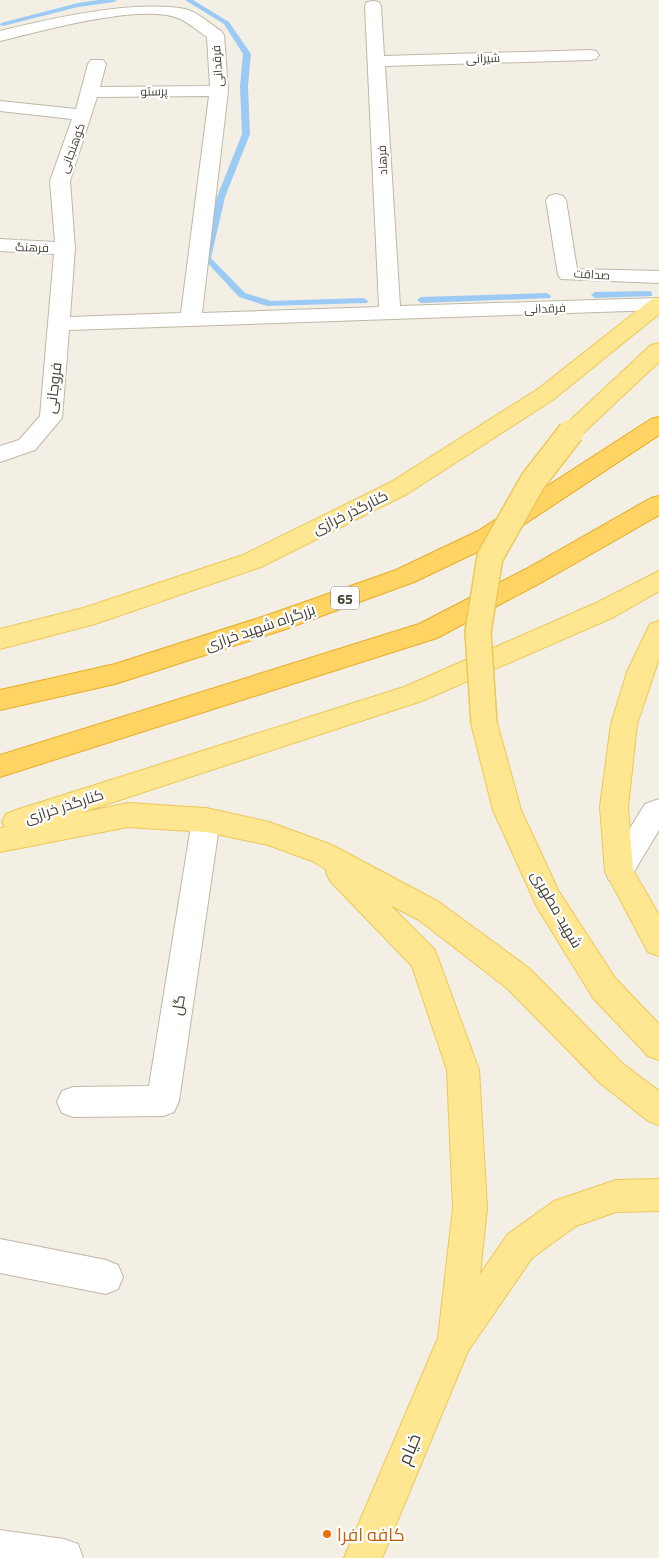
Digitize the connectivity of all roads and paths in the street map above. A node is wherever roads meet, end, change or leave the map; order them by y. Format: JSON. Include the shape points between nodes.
{"nodes":[{"id":1,"x":373,"y":6,"type":"dead end"},
{"id":2,"x":0,"y":36,"type":"edge"},
{"id":3,"x":590,"y":55,"type":"dead end"},
{"id":4,"x":377,"y":61,"type":"junction"},
{"id":5,"x":97,"y":64,"type":"dead end"},
{"id":6,"x":219,"y":90,"type":"junction"},
{"id":7,"x":90,"y":92,"type":"junction"},
{"id":8,"x":0,"y":106,"type":"edge"},
{"id":9,"x":84,"y":115,"type":"junction"},
{"id":10,"x":556,"y":200,"type":"dead end"},
{"id":11,"x":0,"y":245,"type":"edge"},
{"id":12,"x":65,"y":248,"type":"junction"},
{"id":13,"x":568,"y":275,"type":"junction"},
{"id":14,"x":659,"y":277,"type":"edge"},
{"id":15,"x":659,"y":304,"type":"edge"},
{"id":16,"x":573,"y":307,"type":"junction"},
{"id":17,"x":390,"y":313,"type":"junction"},
{"id":18,"x":192,"y":319,"type":"junction"},
{"id":19,"x":60,"y":324,"type":"junction"},
{"id":20,"x":659,"y":350,"type":"edge"},
{"id":21,"x":659,"y":424,"type":"edge"},
{"id":22,"x":0,"y":454,"type":"edge"},
{"id":23,"x":659,"y":504,"type":"edge"},
{"id":24,"x":659,"y":580,"type":"edge"},
{"id":25,"x":659,"y":632,"type":"edge"},
{"id":26,"x":0,"y":639,"type":"edge"},
{"id":27,"x":0,"y":700,"type":"edge"},
{"id":28,"x":0,"y":766,"type":"edge"},
{"id":29,"x":659,"y":810,"type":"edge"},
{"id":30,"x":206,"y":820,"type":"junction"},
{"id":31,"x":0,"y":827,"type":"edge"},
{"id":32,"x":0,"y":840,"type":"edge"},
{"id":33,"x":322,"y":853,"type":"junction"},
{"id":34,"x":618,"y":871,"type":"junction"},
{"id":35,"x":659,"y":943,"type":"edge"},
{"id":36,"x":659,"y":1046,"type":"edge"},
{"id":37,"x":74,"y":1102,"type":"dead end"},
{"id":38,"x":659,"y":1110,"type":"edge"},
{"id":39,"x":659,"y":1195,"type":"edge"},
{"id":40,"x":0,"y":1256,"type":"edge"},
{"id":41,"x":106,"y":1277,"type":"dead end"},
{"id":42,"x":456,"y":1339,"type":"junction"},
{"id":43,"x":0,"y":1549,"type":"edge"},
{"id":44,"x":64,"y":1558,"type":"edge"},
{"id":45,"x":363,"y":1558,"type":"edge"}],
"edges":[{"from":1,"to":4,"type":"street","name":"فرهاد"},
{"from":2,"to":6,"type":"street","name":"فرقدانی","via":[[138,8],[182,13],[214,36]]},
{"from":3,"to":4,"type":"street","name":"شیرانی"},
{"from":4,"to":17,"type":"street","name":"فرهاد"},
{"from":5,"to":7,"type":"street"},
{"from":6,"to":7,"type":"street","name":"پرستو"},
{"from":6,"to":18,"type":"street","name":"فرقدانی"},
{"from":7,"to":9,"type":"street"},
{"from":8,"to":9,"type":"street","name":"کوهنجانی"},
{"from":9,"to":12,"type":"street","name":"کوهنجانی","via":[[60,181]]},
{"from":10,"to":13,"type":"street","name":"صداقت"},
{"from":11,"to":12,"type":"street","name":"فرهنگ"},
{"from":12,"to":19,"type":"street","name":"کوهنجانی"},
{"from":13,"to":14,"type":"street","name":"صداقت"},
{"from":13,"to":16,"type":"street"},
{"from":15,"to":16,"type":"street","name":"فرقدانی"},
{"from":15,"to":26,"type":"main road","name":"کنارگذر خرازی","via":[[546,394],[400,488],[252,560],[86,617]]},
{"from":16,"to":17,"type":"street","name":"فرقدانی"},
{"from":17,"to":18,"type":"street","name":"فرقدانی"},
{"from":18,"to":19,"type":"street","name":"فرقدانی"},
{"from":19,"to":22,"type":"street","name":"فروجانی","via":[[51,418],[26,445]]},
{"from":20,"to":36,"type":"main road","name":"شهید مطهری","bridge":true,"via":[[571,432],[533,482],[490,556],[478,632],[484,723],[507,810],[547,898],[604,988]]},
{"from":21,"to":27,"type":"highway","name":"بزرگراه شهید خرازی","number":"65","via":[[487,537],[405,576],[274,623],[115,674]]},
{"from":23,"to":28,"type":"highway","via":[[428,631]]},
{"from":24,"to":31,"type":"main road","name":"کنارگذر خرازی","via":[[604,610],[413,694]]},
{"from":25,"to":34,"type":"main road","via":[[640,672],[624,724],[614,807]]},
{"from":29,"to":34,"type":"street"},
{"from":30,"to":32,"type":"main road","via":[[128,815]]},
{"from":30,"to":33,"type":"main road","via":[[269,834]]},
{"from":30,"to":37,"type":"street","name":"گل","via":[[163,1101]]},
{"from":33,"to":38,"type":"main road","via":[[428,911],[519,979],[611,1073]]},
{"from":33,"to":42,"type":"main road","via":[[424,959],[463,1070],[470,1208]]},
{"from":34,"to":35,"type":"main road"},
{"from":39,"to":42,"type":"main road","via":[[616,1196],[566,1213],[520,1246]]},
{"from":40,"to":41,"type":"street"},
{"from":42,"to":45,"type":"main road","name":"خیام"},
{"from":43,"to":44,"type":"street"}]}
